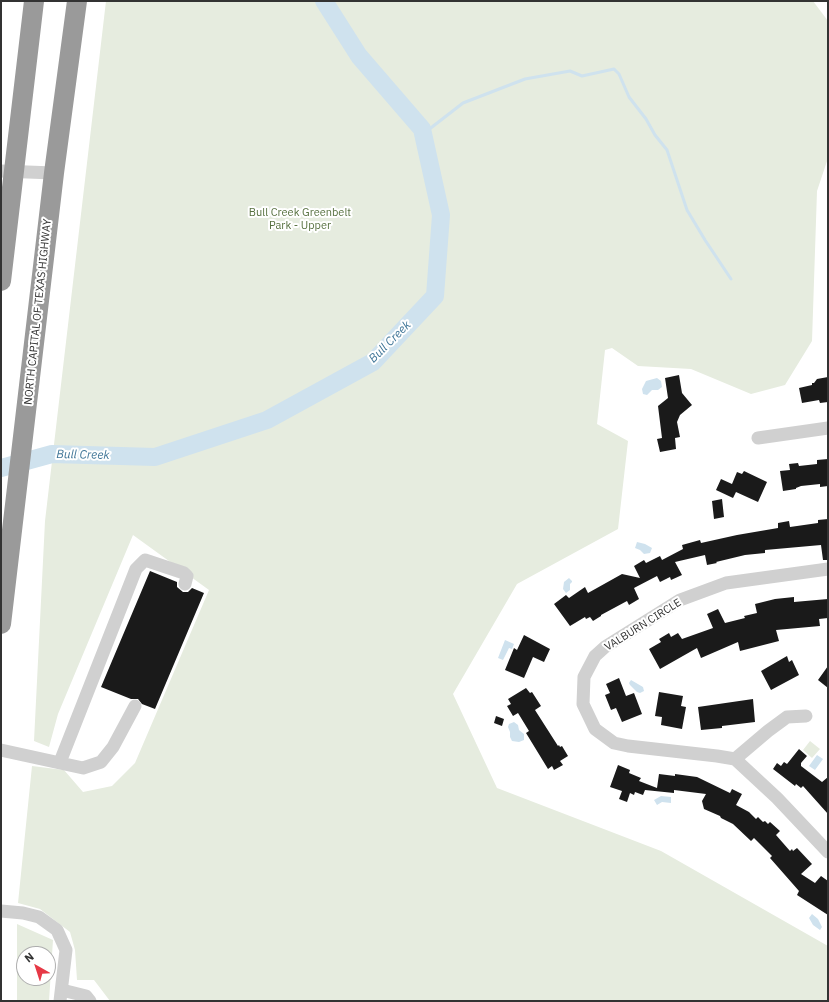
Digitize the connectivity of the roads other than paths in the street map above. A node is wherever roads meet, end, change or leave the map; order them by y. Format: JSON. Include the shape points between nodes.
{"nodes":[{"id":1,"x":34,"y":1,"type":"edge"},
{"id":2,"x":76,"y":1,"type":"edge"},
{"id":3,"x":7,"y":171,"type":"edge"},
{"id":4,"x":54,"y":173,"type":"junction"},
{"id":5,"x":1,"y":281,"type":"edge"},
{"id":6,"x":828,"y":428,"type":"edge"},
{"id":7,"x":758,"y":438,"type":"dead end"},
{"id":8,"x":828,"y":569,"type":"edge"},
{"id":9,"x":185,"y":584,"type":"dead end"},
{"id":10,"x":1,"y":624,"type":"edge"},
{"id":11,"x":135,"y":706,"type":"dead end"},
{"id":12,"x":806,"y":716,"type":"dead end"},
{"id":13,"x":1,"y":750,"type":"edge"},
{"id":14,"x":735,"y":759,"type":"junction"},
{"id":15,"x":60,"y":762,"type":"junction"},
{"id":16,"x":828,"y":852,"type":"edge"},
{"id":17,"x":1,"y":911,"type":"edge"},
{"id":18,"x":61,"y":995,"type":"edge"},
{"id":19,"x":90,"y":1001,"type":"edge"}],
"edges":[{"from":1,"to":3,"type":"highway"},
{"from":2,"to":4,"type":"highway","name":"NORTH CAPITAL OF TEXAS HIGHWAY"},
{"from":3,"to":4,"type":"street"},
{"from":3,"to":5,"type":"highway"},
{"from":4,"to":10,"type":"highway","name":"NORTH CAPITAL OF TEXAS HIGHWAY"},
{"from":6,"to":7,"type":"street"},
{"from":8,"to":14,"type":"street","name":"VALBURN CIRCLE","via":[[726,583],[680,600],[605,647],[595,656],[584,677],[583,704],[595,728],[614,743]]},
{"from":9,"to":15,"type":"street","via":[[187,576],[184,573],[145,560],[136,569]]},
{"from":11,"to":15,"type":"street","via":[[113,747],[101,762],[83,768]]},
{"from":12,"to":14,"type":"street","via":[[787,717]]},
{"from":13,"to":15,"type":"street"},
{"from":14,"to":16,"type":"street","via":[[777,798]]},
{"from":17,"to":18,"type":"street","via":[[39,917],[56,930],[66,950]]},
{"from":18,"to":19,"type":"street","via":[[86,996]]}]}
